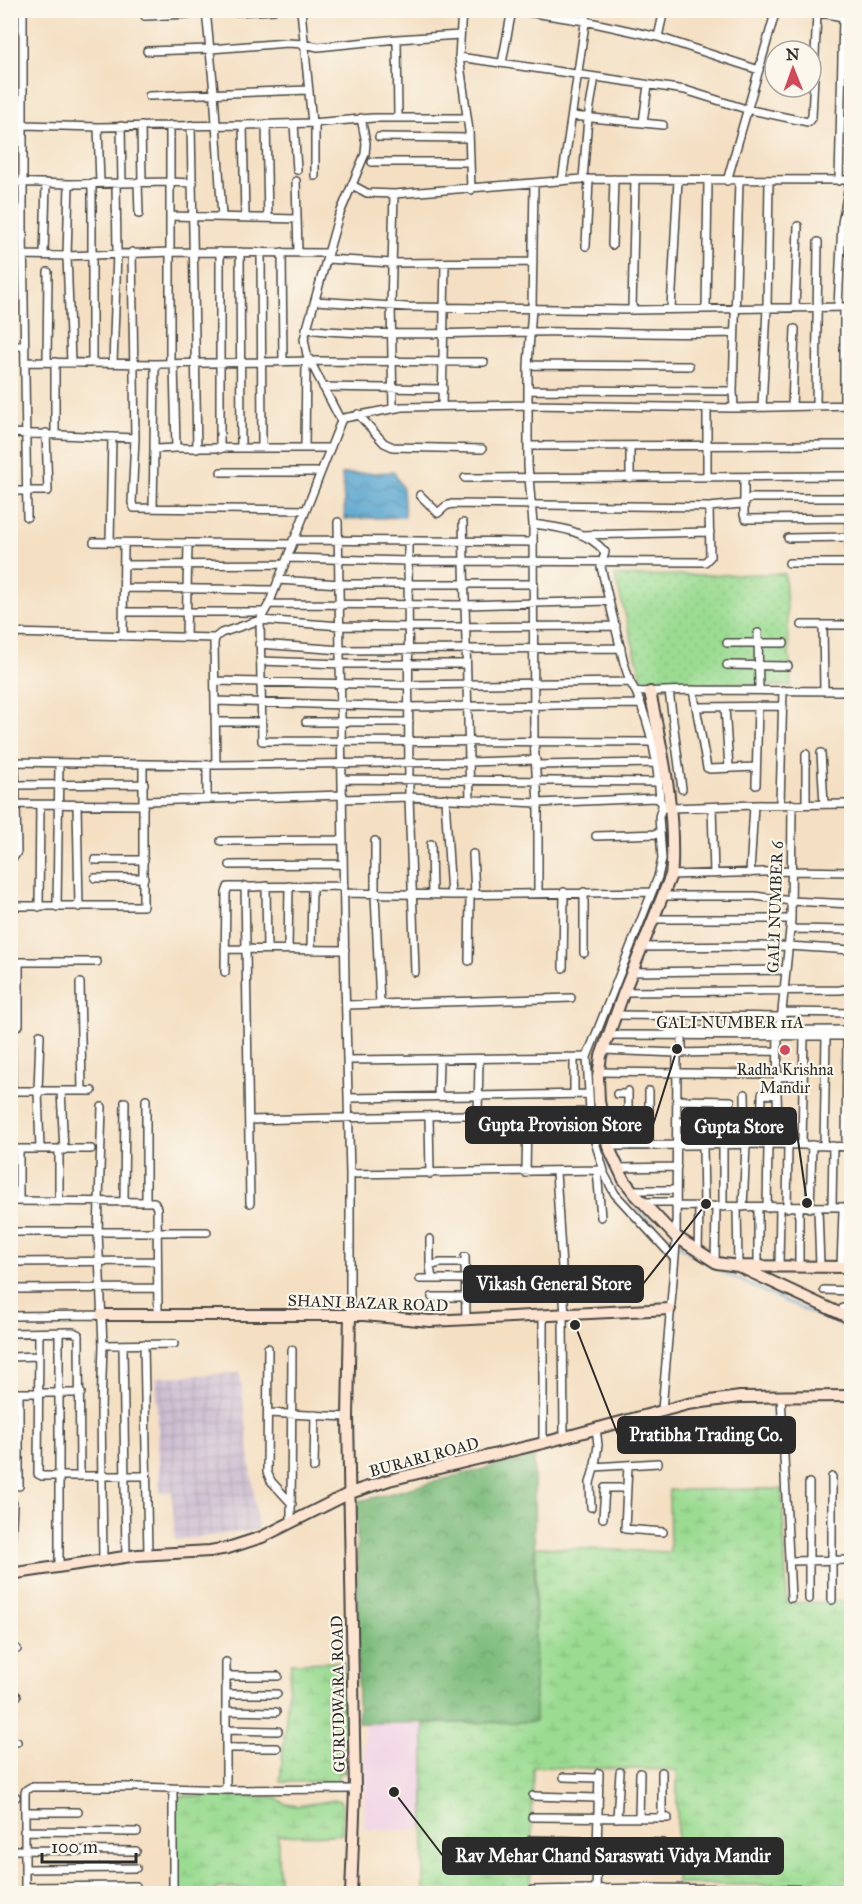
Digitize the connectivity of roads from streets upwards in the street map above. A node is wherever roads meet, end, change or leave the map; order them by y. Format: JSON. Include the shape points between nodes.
{"nodes":[{"id":1,"x":23,"y":10,"type":"edge"},
{"id":2,"x":274,"y":10,"type":"edge"},
{"id":3,"x":301,"y":10,"type":"edge"},
{"id":4,"x":462,"y":10,"type":"edge"},
{"id":5,"x":513,"y":10,"type":"edge"},
{"id":6,"x":587,"y":10,"type":"edge"},
{"id":7,"x":664,"y":10,"type":"edge"},
{"id":8,"x":760,"y":10,"type":"edge"},
{"id":9,"x":806,"y":10,"type":"edge"},
{"id":10,"x":206,"y":13,"type":"edge"},
{"id":11,"x":776,"y":13,"type":"edge"},
{"id":12,"x":817,"y":13,"type":"junction"},
{"id":13,"x":843,"y":14,"type":"edge"},
{"id":14,"x":145,"y":16,"type":"dead end"},
{"id":15,"x":585,"y":21,"type":"junction"},
{"id":16,"x":460,"y":35,"type":"junction"},
{"id":17,"x":658,"y":37,"type":"junction"},
{"id":18,"x":397,"y":39,"type":"junction"},
{"id":19,"x":304,"y":44,"type":"junction"},
{"id":20,"x":210,"y":49,"type":"junction"},
{"id":21,"x":147,"y":51,"type":"dead end"},
{"id":22,"x":459,"y":57,"type":"junction"},
{"id":23,"x":502,"y":63,"type":"junction"},
{"id":24,"x":759,"y":70,"type":"junction"},
{"id":25,"x":578,"y":75,"type":"junction"},
{"id":26,"x":594,"y":77,"type":"junction"},
{"id":27,"x":648,"y":85,"type":"junction"},
{"id":28,"x":309,"y":90,"type":"junction"},
{"id":29,"x":214,"y":92,"type":"junction"},
{"id":30,"x":149,"y":96,"type":"dead end"},
{"id":31,"x":746,"y":109,"type":"junction"},
{"id":32,"x":572,"y":116,"type":"junction"},
{"id":33,"x":398,"y":117,"type":"junction"},
{"id":34,"x":363,"y":118,"type":"junction"},
{"id":35,"x":467,"y":118,"type":"junction"},
{"id":36,"x":588,"y":118,"type":"junction"},
{"id":37,"x":314,"y":123,"type":"junction"},
{"id":38,"x":643,"y":123,"type":"junction"},
{"id":39,"x":266,"y":124,"type":"junction"},
{"id":40,"x":294,"y":124,"type":"junction"},
{"id":41,"x":24,"y":125,"type":"junction"},
{"id":42,"x":170,"y":125,"type":"junction"},
{"id":43,"x":191,"y":125,"type":"junction"},
{"id":44,"x":216,"y":125,"type":"junction"},
{"id":45,"x":243,"y":125,"type":"junction"},
{"id":46,"x":663,"y":125,"type":"dead end"},
{"id":47,"x":120,"y":126,"type":"junction"},
{"id":48,"x":141,"y":126,"type":"junction"},
{"id":49,"x":98,"y":127,"type":"junction"},
{"id":50,"x":379,"y":137,"type":"dead end"},
{"id":51,"x":469,"y":138,"type":"junction"},
{"id":52,"x":372,"y":162,"type":"dead end"},
{"id":53,"x":470,"y":162,"type":"junction"},
{"id":54,"x":297,"y":170,"type":"dead end"},
{"id":55,"x":315,"y":176,"type":"dead end"},
{"id":56,"x":586,"y":179,"type":"junction"},
{"id":57,"x":614,"y":179,"type":"junction"},
{"id":58,"x":635,"y":179,"type":"junction"},
{"id":59,"x":678,"y":180,"type":"junction"},
{"id":60,"x":851,"y":180,"type":"edge"},
{"id":61,"x":296,"y":181,"type":"dead end"},
{"id":62,"x":562,"y":181,"type":"junction"},
{"id":63,"x":708,"y":181,"type":"junction"},
{"id":64,"x":727,"y":181,"type":"junction"},
{"id":65,"x":739,"y":181,"type":"junction"},
{"id":66,"x":769,"y":181,"type":"junction"},
{"id":67,"x":839,"y":181,"type":"junction"},
{"id":68,"x":10,"y":182,"type":"edge"},
{"id":69,"x":140,"y":182,"type":"junction"},
{"id":70,"x":170,"y":182,"type":"junction"},
{"id":71,"x":23,"y":183,"type":"junction"},
{"id":72,"x":46,"y":183,"type":"junction"},
{"id":73,"x":96,"y":183,"type":"junction"},
{"id":74,"x":119,"y":183,"type":"junction"},
{"id":75,"x":193,"y":183,"type":"junction"},
{"id":76,"x":69,"y":184,"type":"junction"},
{"id":77,"x":534,"y":184,"type":"junction"},
{"id":78,"x":355,"y":187,"type":"junction"},
{"id":79,"x":471,"y":190,"type":"junction"},
{"id":80,"x":394,"y":194,"type":"junction"},
{"id":81,"x":139,"y":214,"type":"dead end"},
{"id":82,"x":171,"y":216,"type":"junction"},
{"id":83,"x":194,"y":216,"type":"junction"},
{"id":84,"x":222,"y":217,"type":"junction"},
{"id":85,"x":245,"y":217,"type":"junction"},
{"id":86,"x":267,"y":218,"type":"junction"},
{"id":87,"x":297,"y":219,"type":"junction"},
{"id":88,"x":842,"y":223,"type":"junction"},
{"id":89,"x":852,"y":223,"type":"edge"},
{"id":90,"x":798,"y":226,"type":"dead end"},
{"id":91,"x":818,"y":242,"type":"dead end"},
{"id":92,"x":612,"y":245,"type":"dead end"},
{"id":93,"x":586,"y":246,"type":"dead end"},
{"id":94,"x":132,"y":252,"type":"junction"},
{"id":95,"x":171,"y":252,"type":"junction"},
{"id":96,"x":194,"y":252,"type":"junction"},
{"id":97,"x":220,"y":252,"type":"junction"},
{"id":98,"x":240,"y":252,"type":"junction"},
{"id":99,"x":261,"y":252,"type":"junction"},
{"id":100,"x":282,"y":252,"type":"junction"},
{"id":101,"x":298,"y":252,"type":"junction"},
{"id":102,"x":117,"y":253,"type":"junction"},
{"id":103,"x":24,"y":255,"type":"junction"},
{"id":104,"x":44,"y":255,"type":"junction"},
{"id":105,"x":93,"y":255,"type":"junction"},
{"id":106,"x":67,"y":256,"type":"junction"},
{"id":107,"x":328,"y":257,"type":"junction"},
{"id":108,"x":533,"y":262,"type":"junction"},
{"id":109,"x":392,"y":263,"type":"junction"},
{"id":110,"x":445,"y":264,"type":"junction"},
{"id":111,"x":48,"y":272,"type":"dead end"},
{"id":112,"x":317,"y":301,"type":"junction"},
{"id":113,"x":391,"y":306,"type":"junction"},
{"id":114,"x":443,"y":307,"type":"junction"},
{"id":115,"x":532,"y":308,"type":"junction"},
{"id":116,"x":766,"y":308,"type":"junction"},
{"id":117,"x":795,"y":308,"type":"junction"},
{"id":118,"x":817,"y":308,"type":"junction"},
{"id":119,"x":844,"y":308,"type":"edge"},
{"id":120,"x":671,"y":309,"type":"junction"},
{"id":121,"x":706,"y":309,"type":"junction"},
{"id":122,"x":734,"y":309,"type":"junction"},
{"id":123,"x":632,"y":310,"type":"junction"},
{"id":124,"x":795,"y":328,"type":"dead end"},
{"id":125,"x":311,"y":330,"type":"junction"},
{"id":126,"x":530,"y":332,"type":"junction"},
{"id":127,"x":444,"y":333,"type":"junction"},
{"id":128,"x":734,"y":333,"type":"junction"},
{"id":129,"x":392,"y":334,"type":"junction"},
{"id":130,"x":10,"y":346,"type":"edge"},
{"id":131,"x":25,"y":346,"type":"junction"},
{"id":132,"x":313,"y":361,"type":"junction"},
{"id":133,"x":25,"y":362,"type":"junction"},
{"id":134,"x":51,"y":362,"type":"junction"},
{"id":135,"x":71,"y":362,"type":"junction"},
{"id":136,"x":92,"y":362,"type":"junction"},
{"id":137,"x":262,"y":362,"type":"junction"},
{"id":138,"x":283,"y":362,"type":"junction"},
{"id":139,"x":392,"y":362,"type":"junction"},
{"id":140,"x":443,"y":362,"type":"junction"},
{"id":141,"x":484,"y":362,"type":"dead end"},
{"id":142,"x":113,"y":363,"type":"junction"},
{"id":143,"x":220,"y":363,"type":"junction"},
{"id":144,"x":240,"y":363,"type":"junction"},
{"id":145,"x":134,"y":364,"type":"junction"},
{"id":146,"x":155,"y":364,"type":"junction"},
{"id":147,"x":172,"y":364,"type":"junction"},
{"id":148,"x":196,"y":364,"type":"junction"},
{"id":149,"x":528,"y":365,"type":"junction"},
{"id":150,"x":689,"y":366,"type":"dead end"},
{"id":151,"x":328,"y":387,"type":"junction"},
{"id":152,"x":393,"y":388,"type":"junction"},
{"id":153,"x":443,"y":389,"type":"junction"},
{"id":154,"x":530,"y":390,"type":"junction"},
{"id":155,"x":733,"y":391,"type":"junction"},
{"id":156,"x":529,"y":405,"type":"junction"},
{"id":157,"x":816,"y":405,"type":"junction"},
{"id":158,"x":848,"y":405,"type":"edge"},
{"id":159,"x":442,"y":406,"type":"junction"},
{"id":160,"x":792,"y":406,"type":"junction"},
{"id":161,"x":762,"y":407,"type":"junction"},
{"id":162,"x":393,"y":408,"type":"junction"},
{"id":163,"x":707,"y":408,"type":"junction"},
{"id":164,"x":734,"y":408,"type":"junction"},
{"id":165,"x":357,"y":415,"type":"junction"},
{"id":166,"x":343,"y":420,"type":"junction"},
{"id":167,"x":26,"y":432,"type":"junction"},
{"id":168,"x":10,"y":433,"type":"edge"},
{"id":169,"x":46,"y":433,"type":"junction"},
{"id":170,"x":55,"y":434,"type":"junction"},
{"id":171,"x":112,"y":437,"type":"junction"},
{"id":172,"x":135,"y":438,"type":"junction"},
{"id":173,"x":852,"y":445,"type":"edge"},
{"id":174,"x":529,"y":446,"type":"junction"},
{"id":175,"x":707,"y":446,"type":"junction"},
{"id":176,"x":630,"y":447,"type":"junction"},
{"id":177,"x":176,"y":448,"type":"junction"},
{"id":178,"x":241,"y":448,"type":"junction"},
{"id":179,"x":262,"y":448,"type":"junction"},
{"id":180,"x":305,"y":448,"type":"junction"},
{"id":181,"x":329,"y":448,"type":"junction"},
{"id":182,"x":197,"y":449,"type":"junction"},
{"id":183,"x":220,"y":449,"type":"junction"},
{"id":184,"x":482,"y":449,"type":"dead end"},
{"id":185,"x":154,"y":451,"type":"junction"},
{"id":186,"x":221,"y":472,"type":"dead end"},
{"id":187,"x":319,"y":472,"type":"junction"},
{"id":188,"x":852,"y":476,"type":"edge"},
{"id":189,"x":707,"y":477,"type":"junction"},
{"id":190,"x":744,"y":477,"type":"junction"},
{"id":191,"x":465,"y":478,"type":"dead end"},
{"id":192,"x":529,"y":478,"type":"junction"},
{"id":193,"x":630,"y":478,"type":"junction"},
{"id":194,"x":10,"y":491,"type":"edge"},
{"id":195,"x":26,"y":491,"type":"junction"},
{"id":196,"x":420,"y":495,"type":"dead end"},
{"id":197,"x":852,"y":498,"type":"edge"},
{"id":198,"x":744,"y":503,"type":"junction"},
{"id":199,"x":531,"y":505,"type":"junction"},
{"id":200,"x":709,"y":507,"type":"junction"},
{"id":201,"x":153,"y":508,"type":"junction"},
{"id":202,"x":306,"y":510,"type":"junction"},
{"id":203,"x":27,"y":517,"type":"dead end"},
{"id":204,"x":850,"y":518,"type":"edge"},
{"id":205,"x":338,"y":522,"type":"dead end"},
{"id":206,"x":464,"y":523,"type":"dead end"},
{"id":207,"x":533,"y":528,"type":"junction"},
{"id":208,"x":710,"y":532,"type":"junction"},
{"id":209,"x":581,"y":535,"type":"junction"},
{"id":210,"x":851,"y":537,"type":"edge"},
{"id":211,"x":788,"y":538,"type":"dead end"},
{"id":212,"x":338,"y":540,"type":"junction"},
{"id":213,"x":408,"y":541,"type":"junction"},
{"id":214,"x":94,"y":542,"type":"dead end"},
{"id":215,"x":293,"y":542,"type":"junction"},
{"id":216,"x":464,"y":542,"type":"junction"},
{"id":217,"x":533,"y":542,"type":"junction"},
{"id":218,"x":110,"y":543,"type":"junction"},
{"id":219,"x":124,"y":543,"type":"junction"},
{"id":220,"x":188,"y":544,"type":"junction"},
{"id":221,"x":604,"y":559,"type":"junction"},
{"id":222,"x":339,"y":560,"type":"junction"},
{"id":223,"x":286,"y":561,"type":"junction"},
{"id":224,"x":408,"y":561,"type":"junction"},
{"id":225,"x":465,"y":561,"type":"junction"},
{"id":226,"x":533,"y":561,"type":"junction"},
{"id":227,"x":789,"y":563,"type":"dead end"},
{"id":228,"x":851,"y":563,"type":"edge"},
{"id":229,"x":124,"y":565,"type":"junction"},
{"id":230,"x":188,"y":565,"type":"junction"},
{"id":231,"x":278,"y":580,"type":"junction"},
{"id":232,"x":340,"y":584,"type":"junction"},
{"id":233,"x":466,"y":584,"type":"junction"},
{"id":234,"x":534,"y":584,"type":"junction"},
{"id":235,"x":408,"y":585,"type":"junction"},
{"id":236,"x":124,"y":588,"type":"junction"},
{"id":237,"x":187,"y":590,"type":"junction"},
{"id":238,"x":274,"y":590,"type":"junction"},
{"id":239,"x":609,"y":601,"type":"junction"},
{"id":240,"x":269,"y":603,"type":"junction"},
{"id":241,"x":341,"y":603,"type":"junction"},
{"id":242,"x":534,"y":603,"type":"junction"},
{"id":243,"x":408,"y":604,"type":"junction"},
{"id":244,"x":466,"y":605,"type":"junction"},
{"id":245,"x":124,"y":612,"type":"junction"},
{"id":246,"x":187,"y":612,"type":"junction"},
{"id":247,"x":263,"y":612,"type":"junction"},
{"id":248,"x":260,"y":620,"type":"junction"},
{"id":249,"x":802,"y":625,"type":"dead end"},
{"id":250,"x":823,"y":625,"type":"junction"},
{"id":251,"x":852,"y":625,"type":"edge"},
{"id":252,"x":341,"y":626,"type":"junction"},
{"id":253,"x":616,"y":626,"type":"junction"},
{"id":254,"x":408,"y":627,"type":"junction"},
{"id":255,"x":535,"y":627,"type":"junction"},
{"id":256,"x":466,"y":628,"type":"junction"},
{"id":257,"x":10,"y":633,"type":"edge"},
{"id":258,"x":758,"y":633,"type":"dead end"},
{"id":259,"x":123,"y":636,"type":"junction"},
{"id":260,"x":186,"y":638,"type":"junction"},
{"id":261,"x":215,"y":638,"type":"junction"},
{"id":262,"x":727,"y":643,"type":"dead end"},
{"id":263,"x":784,"y":643,"type":"dead end"},
{"id":264,"x":260,"y":644,"type":"junction"},
{"id":265,"x":758,"y":644,"type":"junction"},
{"id":266,"x":621,"y":648,"type":"junction"},
{"id":267,"x":409,"y":649,"type":"junction"},
{"id":268,"x":534,"y":649,"type":"junction"},
{"id":269,"x":342,"y":650,"type":"junction"},
{"id":270,"x":466,"y":650,"type":"junction"},
{"id":271,"x":260,"y":662,"type":"junction"},
{"id":272,"x":342,"y":664,"type":"junction"},
{"id":273,"x":409,"y":664,"type":"junction"},
{"id":274,"x":466,"y":664,"type":"junction"},
{"id":275,"x":727,"y":665,"type":"dead end"},
{"id":276,"x":758,"y":665,"type":"junction"},
{"id":277,"x":788,"y":666,"type":"dead end"},
{"id":278,"x":215,"y":681,"type":"junction"},
{"id":279,"x":260,"y":681,"type":"junction"},
{"id":280,"x":341,"y":682,"type":"junction"},
{"id":281,"x":534,"y":682,"type":"junction"},
{"id":282,"x":630,"y":682,"type":"junction"},
{"id":283,"x":408,"y":685,"type":"junction"},
{"id":284,"x":467,"y":685,"type":"junction"},
{"id":285,"x":693,"y":690,"type":"junction"},
{"id":286,"x":759,"y":690,"type":"junction"},
{"id":287,"x":783,"y":690,"type":"junction"},
{"id":288,"x":824,"y":690,"type":"junction"},
{"id":289,"x":669,"y":691,"type":"junction"},
{"id":290,"x":852,"y":691,"type":"edge"},
{"id":291,"x":643,"y":692,"type":"junction"},
{"id":292,"x":215,"y":701,"type":"junction"},
{"id":293,"x":260,"y":701,"type":"junction"},
{"id":294,"x":342,"y":704,"type":"junction"},
{"id":295,"x":640,"y":704,"type":"junction"},
{"id":296,"x":534,"y":705,"type":"junction"},
{"id":297,"x":758,"y":706,"type":"junction"},
{"id":298,"x":783,"y":706,"type":"junction"},
{"id":299,"x":409,"y":707,"type":"junction"},
{"id":300,"x":467,"y":707,"type":"junction"},
{"id":301,"x":696,"y":707,"type":"junction"},
{"id":302,"x":725,"y":707,"type":"junction"},
{"id":303,"x":216,"y":722,"type":"junction"},
{"id":304,"x":261,"y":722,"type":"junction"},
{"id":305,"x":306,"y":722,"type":"dead end"},
{"id":306,"x":342,"y":722,"type":"junction"},
{"id":307,"x":409,"y":722,"type":"junction"},
{"id":308,"x":534,"y":741,"type":"junction"},
{"id":309,"x":343,"y":742,"type":"junction"},
{"id":310,"x":410,"y":742,"type":"junction"},
{"id":311,"x":468,"y":742,"type":"junction"},
{"id":312,"x":653,"y":742,"type":"junction"},
{"id":313,"x":821,"y":753,"type":"dead end"},
{"id":314,"x":806,"y":754,"type":"dead end"},
{"id":315,"x":13,"y":762,"type":"edge"},
{"id":316,"x":343,"y":762,"type":"junction"},
{"id":317,"x":410,"y":762,"type":"junction"},
{"id":318,"x":469,"y":762,"type":"junction"},
{"id":319,"x":59,"y":763,"type":"junction"},
{"id":320,"x":536,"y":763,"type":"junction"},
{"id":321,"x":657,"y":763,"type":"junction"},
{"id":322,"x":142,"y":764,"type":"junction"},
{"id":323,"x":207,"y":765,"type":"junction"},
{"id":324,"x":216,"y":765,"type":"junction"},
{"id":325,"x":756,"y":767,"type":"junction"},
{"id":326,"x":729,"y":768,"type":"junction"},
{"id":327,"x":343,"y":779,"type":"junction"},
{"id":328,"x":410,"y":779,"type":"junction"},
{"id":329,"x":469,"y":780,"type":"junction"},
{"id":330,"x":537,"y":782,"type":"junction"},
{"id":331,"x":659,"y":782,"type":"junction"},
{"id":332,"x":144,"y":784,"type":"junction"},
{"id":333,"x":15,"y":785,"type":"junction"},
{"id":334,"x":59,"y":785,"type":"junction"},
{"id":335,"x":756,"y":785,"type":"dead end"},
{"id":336,"x":682,"y":789,"type":"dead end"},
{"id":337,"x":343,"y":797,"type":"junction"},
{"id":338,"x":410,"y":797,"type":"junction"},
{"id":339,"x":446,"y":798,"type":"junction"},
{"id":340,"x":14,"y":799,"type":"edge"},
{"id":341,"x":207,"y":799,"type":"junction"},
{"id":342,"x":470,"y":800,"type":"junction"},
{"id":343,"x":144,"y":803,"type":"junction"},
{"id":344,"x":538,"y":803,"type":"junction"},
{"id":345,"x":780,"y":804,"type":"junction"},
{"id":346,"x":792,"y":804,"type":"junction"},
{"id":347,"x":806,"y":804,"type":"junction"},
{"id":348,"x":824,"y":804,"type":"junction"},
{"id":349,"x":852,"y":804,"type":"edge"},
{"id":350,"x":39,"y":805,"type":"junction"},
{"id":351,"x":60,"y":805,"type":"junction"},
{"id":352,"x":77,"y":805,"type":"junction"},
{"id":353,"x":754,"y":805,"type":"junction"},
{"id":354,"x":665,"y":806,"type":"junction"},
{"id":355,"x":712,"y":807,"type":"junction"},
{"id":356,"x":660,"y":834,"type":"junction"},
{"id":357,"x":596,"y":836,"type":"dead end"},
{"id":358,"x":343,"y":840,"type":"junction"},
{"id":359,"x":221,"y":841,"type":"dead end"},
{"id":360,"x":375,"y":841,"type":"dead end"},
{"id":361,"x":431,"y":844,"type":"dead end"},
{"id":362,"x":473,"y":854,"type":"dead end"},
{"id":363,"x":10,"y":858,"type":"edge"},
{"id":364,"x":96,"y":860,"type":"dead end"},
{"id":365,"x":144,"y":860,"type":"junction"},
{"id":366,"x":343,"y":864,"type":"junction"},
{"id":367,"x":230,"y":865,"type":"dead end"},
{"id":368,"x":791,"y":872,"type":"junction"},
{"id":369,"x":852,"y":872,"type":"edge"},
{"id":370,"x":750,"y":873,"type":"junction"},
{"id":371,"x":714,"y":874,"type":"junction"},
{"id":372,"x":671,"y":875,"type":"junction"},
{"id":373,"x":95,"y":878,"type":"dead end"},
{"id":374,"x":144,"y":878,"type":"junction"},
{"id":375,"x":245,"y":886,"type":"junction"},
{"id":376,"x":266,"y":886,"type":"junction"},
{"id":377,"x":289,"y":886,"type":"junction"},
{"id":378,"x":312,"y":886,"type":"junction"},
{"id":379,"x":344,"y":890,"type":"junction"},
{"id":380,"x":564,"y":892,"type":"junction"},
{"id":381,"x":584,"y":892,"type":"junction"},
{"id":382,"x":538,"y":893,"type":"junction"},
{"id":383,"x":375,"y":894,"type":"junction"},
{"id":384,"x":413,"y":894,"type":"junction"},
{"id":385,"x":657,"y":894,"type":"junction"},
{"id":386,"x":432,"y":895,"type":"junction"},
{"id":387,"x":451,"y":895,"type":"junction"},
{"id":388,"x":473,"y":895,"type":"junction"},
{"id":389,"x":791,"y":901,"type":"junction"},
{"id":390,"x":852,"y":904,"type":"edge"},
{"id":391,"x":10,"y":906,"type":"edge"},
{"id":392,"x":39,"y":907,"type":"junction"},
{"id":393,"x":57,"y":907,"type":"junction"},
{"id":394,"x":79,"y":907,"type":"junction"},
{"id":395,"x":653,"y":919,"type":"junction"},
{"id":396,"x":791,"y":919,"type":"junction"},
{"id":397,"x":790,"y":929,"type":"junction"},
{"id":398,"x":852,"y":930,"type":"edge"},
{"id":399,"x":788,"y":946,"type":"junction"},
{"id":400,"x":642,"y":947,"type":"junction"},
{"id":401,"x":225,"y":949,"type":"junction"},
{"id":402,"x":247,"y":949,"type":"junction"},
{"id":403,"x":267,"y":949,"type":"junction"},
{"id":404,"x":288,"y":949,"type":"junction"},
{"id":405,"x":311,"y":950,"type":"junction"},
{"id":406,"x":345,"y":950,"type":"junction"},
{"id":407,"x":852,"y":950,"type":"edge"},
{"id":408,"x":584,"y":953,"type":"dead end"},
{"id":409,"x":470,"y":961,"type":"dead end"},
{"id":410,"x":10,"y":962,"type":"edge"},
{"id":411,"x":19,"y":962,"type":"junction"},
{"id":412,"x":97,"y":962,"type":"dead end"},
{"id":413,"x":563,"y":968,"type":"dead end"},
{"id":414,"x":786,"y":969,"type":"junction"},
{"id":415,"x":225,"y":972,"type":"dead end"},
{"id":416,"x":415,"y":972,"type":"dead end"},
{"id":417,"x":632,"y":972,"type":"junction"},
{"id":418,"x":80,"y":983,"type":"dead end"},
{"id":419,"x":852,"y":988,"type":"edge"},
{"id":420,"x":784,"y":990,"type":"junction"},
{"id":421,"x":624,"y":992,"type":"junction"},
{"id":422,"x":571,"y":998,"type":"dead end"},
{"id":423,"x":380,"y":1004,"type":"junction"},
{"id":424,"x":346,"y":1005,"type":"junction"},
{"id":425,"x":852,"y":1013,"type":"edge"},
{"id":426,"x":782,"y":1014,"type":"junction"},
{"id":427,"x":615,"y":1015,"type":"junction"},
{"id":428,"x":11,"y":1028,"type":"edge"},
{"id":429,"x":609,"y":1033,"type":"junction"},
{"id":430,"x":778,"y":1034,"type":"junction"},
{"id":431,"x":850,"y":1034,"type":"edge"},
{"id":432,"x":40,"y":1035,"type":"dead end"},
{"id":433,"x":682,"y":1036,"type":"junction"},
{"id":434,"x":804,"y":1036,"type":"junction"},
{"id":435,"x":826,"y":1036,"type":"junction"},
{"id":436,"x":603,"y":1050,"type":"junction"},
{"id":437,"x":777,"y":1052,"type":"junction"},
{"id":438,"x":680,"y":1053,"type":"junction"},
{"id":439,"x":587,"y":1057,"type":"junction"},
{"id":440,"x":574,"y":1058,"type":"junction"},
{"id":441,"x":479,"y":1059,"type":"junction"},
{"id":442,"x":348,"y":1060,"type":"junction"},
{"id":443,"x":439,"y":1060,"type":"junction"},
{"id":444,"x":598,"y":1072,"type":"junction"},
{"id":445,"x":677,"y":1073,"type":"junction"},
{"id":446,"x":777,"y":1075,"type":"junction"},
{"id":447,"x":803,"y":1076,"type":"junction"},
{"id":448,"x":11,"y":1091,"type":"edge"},
{"id":449,"x":38,"y":1091,"type":"junction"},
{"id":450,"x":61,"y":1091,"type":"junction"},
{"id":451,"x":82,"y":1091,"type":"junction"},
{"id":452,"x":92,"y":1091,"type":"dead end"},
{"id":453,"x":649,"y":1091,"type":"dead end"},
{"id":454,"x":574,"y":1094,"type":"junction"},
{"id":455,"x":588,"y":1094,"type":"junction"},
{"id":456,"x":616,"y":1094,"type":"dead end"},
{"id":457,"x":745,"y":1094,"type":"dead end"},
{"id":458,"x":777,"y":1095,"type":"junction"},
{"id":459,"x":438,"y":1096,"type":"junction"},
{"id":460,"x":478,"y":1096,"type":"junction"},
{"id":461,"x":349,"y":1098,"type":"junction"},
{"id":462,"x":147,"y":1100,"type":"dead end"},
{"id":463,"x":677,"y":1101,"type":"junction"},
{"id":464,"x":731,"y":1101,"type":"dead end"},
{"id":465,"x":125,"y":1102,"type":"dead end"},
{"id":466,"x":102,"y":1107,"type":"dead end"},
{"id":467,"x":589,"y":1112,"type":"junction"},
{"id":468,"x":527,"y":1114,"type":"junction"},
{"id":469,"x":478,"y":1116,"type":"junction"},
{"id":470,"x":349,"y":1117,"type":"junction"},
{"id":471,"x":429,"y":1117,"type":"junction"},
{"id":472,"x":249,"y":1120,"type":"junction"},
{"id":473,"x":677,"y":1122,"type":"junction"},
{"id":474,"x":729,"y":1122,"type":"dead end"},
{"id":475,"x":780,"y":1144,"type":"junction"},
{"id":476,"x":703,"y":1145,"type":"junction"},
{"id":477,"x":723,"y":1145,"type":"junction"},
{"id":478,"x":746,"y":1145,"type":"junction"},
{"id":479,"x":765,"y":1145,"type":"junction"},
{"id":480,"x":788,"y":1145,"type":"junction"},
{"id":481,"x":802,"y":1145,"type":"junction"},
{"id":482,"x":812,"y":1145,"type":"junction"},
{"id":483,"x":608,"y":1146,"type":"junction"},
{"id":484,"x":628,"y":1146,"type":"junction"},
{"id":485,"x":649,"y":1146,"type":"junction"},
{"id":486,"x":677,"y":1146,"type":"junction"},
{"id":487,"x":824,"y":1146,"type":"junction"},
{"id":488,"x":833,"y":1146,"type":"junction"},
{"id":489,"x":849,"y":1146,"type":"edge"},
{"id":490,"x":15,"y":1149,"type":"edge"},
{"id":491,"x":40,"y":1149,"type":"junction"},
{"id":492,"x":91,"y":1149,"type":"dead end"},
{"id":493,"x":62,"y":1150,"type":"junction"},
{"id":494,"x":677,"y":1167,"type":"junction"},
{"id":495,"x":618,"y":1168,"type":"junction"},
{"id":496,"x":601,"y":1171,"type":"junction"},
{"id":497,"x":556,"y":1172,"type":"junction"},
{"id":498,"x":526,"y":1173,"type":"junction"},
{"id":499,"x":350,"y":1174,"type":"junction"},
{"id":500,"x":430,"y":1174,"type":"junction"},
{"id":501,"x":631,"y":1190,"type":"junction"},
{"id":502,"x":676,"y":1190,"type":"junction"},
{"id":503,"x":15,"y":1201,"type":"edge"},
{"id":504,"x":59,"y":1201,"type":"junction"},
{"id":505,"x":99,"y":1201,"type":"junction"},
{"id":506,"x":124,"y":1201,"type":"junction"},
{"id":507,"x":146,"y":1201,"type":"junction"},
{"id":508,"x":642,"y":1202,"type":"junction"},
{"id":509,"x":250,"y":1203,"type":"dead end"},
{"id":510,"x":676,"y":1204,"type":"junction"},
{"id":511,"x":701,"y":1207,"type":"junction"},
{"id":512,"x":719,"y":1207,"type":"junction"},
{"id":513,"x":740,"y":1207,"type":"junction"},
{"id":514,"x":758,"y":1207,"type":"junction"},
{"id":515,"x":832,"y":1207,"type":"junction"},
{"id":516,"x":852,"y":1207,"type":"edge"},
{"id":517,"x":767,"y":1208,"type":"junction"},
{"id":518,"x":783,"y":1208,"type":"junction"},
{"id":519,"x":799,"y":1208,"type":"junction"},
{"id":520,"x":814,"y":1208,"type":"junction"},
{"id":521,"x":843,"y":1210,"type":"dead end"},
{"id":522,"x":601,"y":1217,"type":"dead end"},
{"id":523,"x":10,"y":1232,"type":"edge"},
{"id":524,"x":98,"y":1232,"type":"junction"},
{"id":525,"x":158,"y":1232,"type":"junction"},
{"id":526,"x":207,"y":1232,"type":"dead end"},
{"id":527,"x":430,"y":1239,"type":"dead end"},
{"id":528,"x":675,"y":1248,"type":"junction"},
{"id":529,"x":698,"y":1252,"type":"junction"},
{"id":530,"x":99,"y":1261,"type":"junction"},
{"id":531,"x":157,"y":1261,"type":"junction"},
{"id":532,"x":10,"y":1262,"type":"edge"},
{"id":533,"x":430,"y":1262,"type":"dead end"},
{"id":534,"x":714,"y":1262,"type":"junction"},
{"id":535,"x":738,"y":1266,"type":"junction"},
{"id":536,"x":758,"y":1266,"type":"junction"},
{"id":537,"x":779,"y":1266,"type":"junction"},
{"id":538,"x":799,"y":1266,"type":"junction"},
{"id":539,"x":820,"y":1266,"type":"junction"},
{"id":540,"x":846,"y":1267,"type":"edge"},
{"id":541,"x":420,"y":1279,"type":"dead end"},
{"id":542,"x":432,"y":1279,"type":"junction"},
{"id":543,"x":465,"y":1279,"type":"junction"},
{"id":544,"x":10,"y":1288,"type":"edge"},
{"id":545,"x":157,"y":1288,"type":"junction"},
{"id":546,"x":99,"y":1290,"type":"junction"},
{"id":547,"x":824,"y":1290,"type":"dead end"},
{"id":548,"x":852,"y":1291,"type":"edge"},
{"id":549,"x":432,"y":1297,"type":"dead end"},
{"id":550,"x":465,"y":1297,"type":"junction"},
{"id":551,"x":843,"y":1308,"type":"dead end"},
{"id":552,"x":852,"y":1308,"type":"edge"},
{"id":553,"x":670,"y":1309,"type":"junction"},
{"id":554,"x":350,"y":1314,"type":"junction"},
{"id":555,"x":101,"y":1315,"type":"junction"},
{"id":556,"x":158,"y":1315,"type":"junction"},
{"id":557,"x":10,"y":1316,"type":"edge"},
{"id":558,"x":564,"y":1316,"type":"junction"},
{"id":559,"x":543,"y":1317,"type":"junction"},
{"id":560,"x":852,"y":1319,"type":"edge"},
{"id":561,"x":466,"y":1320,"type":"junction"},
{"id":562,"x":10,"y":1333,"type":"edge"},
{"id":563,"x":39,"y":1333,"type":"junction"},
{"id":564,"x":59,"y":1333,"type":"junction"},
{"id":565,"x":123,"y":1344,"type":"junction"},
{"id":566,"x":144,"y":1344,"type":"junction"},
{"id":567,"x":174,"y":1344,"type":"dead end"},
{"id":568,"x":103,"y":1345,"type":"junction"},
{"id":569,"x":268,"y":1348,"type":"dead end"},
{"id":570,"x":292,"y":1350,"type":"dead end"},
{"id":571,"x":39,"y":1356,"type":"junction"},
{"id":572,"x":10,"y":1357,"type":"edge"},
{"id":573,"x":19,"y":1392,"type":"junction"},
{"id":574,"x":38,"y":1392,"type":"junction"},
{"id":575,"x":10,"y":1393,"type":"edge"},
{"id":576,"x":59,"y":1393,"type":"junction"},
{"id":577,"x":81,"y":1393,"type":"junction"},
{"id":578,"x":781,"y":1396,"type":"junction"},
{"id":579,"x":852,"y":1396,"type":"edge"},
{"id":580,"x":662,"y":1410,"type":"junction"},
{"id":581,"x":267,"y":1413,"type":"junction"},
{"id":582,"x":292,"y":1413,"type":"junction"},
{"id":583,"x":315,"y":1415,"type":"junction"},
{"id":584,"x":348,"y":1417,"type":"junction"},
{"id":585,"x":596,"y":1428,"type":"junction"},
{"id":586,"x":564,"y":1437,"type":"junction"},
{"id":587,"x":543,"y":1443,"type":"junction"},
{"id":588,"x":658,"y":1463,"type":"dead end"},
{"id":589,"x":628,"y":1465,"type":"junction"},
{"id":590,"x":594,"y":1467,"type":"junction"},
{"id":591,"x":314,"y":1468,"type":"dead end"},
{"id":592,"x":59,"y":1476,"type":"junction"},
{"id":593,"x":80,"y":1476,"type":"junction"},
{"id":594,"x":101,"y":1476,"type":"junction"},
{"id":595,"x":125,"y":1476,"type":"junction"},
{"id":596,"x":146,"y":1476,"type":"junction"},
{"id":597,"x":832,"y":1477,"type":"dead end"},
{"id":598,"x":810,"y":1483,"type":"dead end"},
{"id":599,"x":19,"y":1486,"type":"dead end"},
{"id":600,"x":627,"y":1488,"type":"junction"},
{"id":601,"x":350,"y":1494,"type":"junction"},
{"id":602,"x":10,"y":1495,"type":"edge"},
{"id":603,"x":292,"y":1504,"type":"junction"},
{"id":604,"x":591,"y":1507,"type":"dead end"},
{"id":605,"x":603,"y":1518,"type":"dead end"},
{"id":606,"x":291,"y":1522,"type":"junction"},
{"id":607,"x":663,"y":1532,"type":"dead end"},
{"id":608,"x":148,"y":1555,"type":"junction"},
{"id":609,"x":126,"y":1557,"type":"junction"},
{"id":610,"x":103,"y":1560,"type":"junction"},
{"id":611,"x":832,"y":1560,"type":"junction"},
{"id":612,"x":852,"y":1560,"type":"edge"},
{"id":613,"x":789,"y":1561,"type":"junction"},
{"id":614,"x":810,"y":1561,"type":"junction"},
{"id":615,"x":10,"y":1565,"type":"edge"},
{"id":616,"x":59,"y":1567,"type":"junction"},
{"id":617,"x":10,"y":1574,"type":"edge"},
{"id":618,"x":791,"y":1598,"type":"dead end"},
{"id":619,"x":809,"y":1599,"type":"dead end"},
{"id":620,"x":832,"y":1600,"type":"dead end"},
{"id":621,"x":226,"y":1662,"type":"dead end"},
{"id":622,"x":226,"y":1676,"type":"junction"},
{"id":623,"x":278,"y":1676,"type":"dead end"},
{"id":624,"x":227,"y":1694,"type":"junction"},
{"id":625,"x":277,"y":1694,"type":"dead end"},
{"id":626,"x":227,"y":1711,"type":"junction"},
{"id":627,"x":276,"y":1712,"type":"dead end"},
{"id":628,"x":227,"y":1730,"type":"junction"},
{"id":629,"x":278,"y":1731,"type":"dead end"},
{"id":630,"x":226,"y":1748,"type":"junction"},
{"id":631,"x":276,"y":1748,"type":"dead end"},
{"id":632,"x":620,"y":1772,"type":"dead end"},
{"id":633,"x":662,"y":1772,"type":"dead end"},
{"id":634,"x":640,"y":1773,"type":"dead end"},
{"id":635,"x":564,"y":1777,"type":"dead end"},
{"id":636,"x":173,"y":1789,"type":"junction"},
{"id":637,"x":355,"y":1789,"type":"junction"},
{"id":638,"x":226,"y":1790,"type":"junction"},
{"id":639,"x":533,"y":1796,"type":"dead end"},
{"id":640,"x":597,"y":1798,"type":"junction"},
{"id":641,"x":25,"y":1812,"type":"junction"},
{"id":642,"x":78,"y":1812,"type":"dead end"},
{"id":643,"x":532,"y":1817,"type":"dead end"},
{"id":644,"x":597,"y":1818,"type":"junction"},
{"id":645,"x":617,"y":1818,"type":"junction"},
{"id":646,"x":639,"y":1818,"type":"junction"},
{"id":647,"x":24,"y":1831,"type":"junction"},
{"id":648,"x":136,"y":1832,"type":"dead end"},
{"id":649,"x":531,"y":1840,"type":"dead end"},
{"id":650,"x":597,"y":1842,"type":"junction"},
{"id":651,"x":663,"y":1843,"type":"dead end"},
{"id":652,"x":10,"y":1850,"type":"edge"},
{"id":653,"x":25,"y":1850,"type":"junction"},
{"id":654,"x":136,"y":1851,"type":"dead end"},
{"id":655,"x":534,"y":1862,"type":"dead end"},
{"id":656,"x":596,"y":1867,"type":"junction"},
{"id":657,"x":136,"y":1868,"type":"dead end"},
{"id":658,"x":25,"y":1869,"type":"junction"},
{"id":659,"x":664,"y":1869,"type":"dead end"},
{"id":660,"x":136,"y":1886,"type":"dead end"},
{"id":661,"x":25,"y":1890,"type":"edge"},
{"id":662,"x":533,"y":1890,"type":"dead end"},
{"id":663,"x":852,"y":1890,"type":"edge"},
{"id":664,"x":596,"y":1891,"type":"edge"},
{"id":665,"x":680,"y":1891,"type":"edge"},
{"id":666,"x":823,"y":1892,"type":"edge"},
{"id":667,"x":174,"y":1893,"type":"edge"},
{"id":668,"x":351,"y":1893,"type":"edge"}],
"edges":[{"from":1,"to":41,"type":"street"},
{"from":2,"to":10,"type":"street"},
{"from":3,"to":19,"type":"street"},
{"from":4,"to":16,"type":"street"},
{"from":5,"to":15,"type":"street"},
{"from":5,"to":23,"type":"street"},
{"from":6,"to":15,"type":"street"},
{"from":7,"to":17,"type":"street"},
{"from":8,"to":11,"type":"street"},
{"from":9,"to":12,"type":"street"},
{"from":10,"to":14,"type":"street"},
{"from":10,"to":20,"type":"street"},
{"from":11,"to":24,"type":"street"},
{"from":12,"to":13,"type":"street"},
{"from":12,"to":31,"type":"street","via":[[811,120]]},
{"from":13,"to":67,"type":"street"},
{"from":15,"to":17,"type":"street"},
{"from":15,"to":25,"type":"street"},
{"from":16,"to":18,"type":"street"},
{"from":16,"to":22,"type":"street"},
{"from":17,"to":24,"type":"street"},
{"from":18,"to":19,"type":"street","via":[[318,47]]},
{"from":18,"to":33,"type":"street"},
{"from":19,"to":20,"type":"street"},
{"from":19,"to":28,"type":"street"},
{"from":20,"to":21,"type":"street"},
{"from":20,"to":29,"type":"street"},
{"from":22,"to":23,"type":"street"},
{"from":22,"to":35,"type":"street"},
{"from":23,"to":25,"type":"street"},
{"from":24,"to":31,"type":"street"},
{"from":25,"to":26,"type":"street"},
{"from":25,"to":32,"type":"street"},
{"from":26,"to":27,"type":"street"},
{"from":26,"to":36,"type":"street"},
{"from":27,"to":31,"type":"street","via":[[691,91]]},
{"from":27,"to":38,"type":"street"},
{"from":28,"to":29,"type":"street"},
{"from":28,"to":37,"type":"street"},
{"from":29,"to":30,"type":"street"},
{"from":29,"to":44,"type":"street"},
{"from":31,"to":64,"type":"street"},
{"from":32,"to":36,"type":"street"},
{"from":32,"to":62,"type":"street"},
{"from":33,"to":34,"type":"street"},
{"from":33,"to":35,"type":"street"},
{"from":34,"to":37,"type":"street"},
{"from":34,"to":78,"type":"street","via":[[366,148]]},
{"from":35,"to":51,"type":"street"},
{"from":36,"to":38,"type":"street"},
{"from":36,"to":56,"type":"street"},
{"from":37,"to":40,"type":"street"},
{"from":37,"to":55,"type":"street"},
{"from":38,"to":46,"type":"street"},
{"from":39,"to":40,"type":"street"},
{"from":39,"to":45,"type":"street"},
{"from":39,"to":86,"type":"street"},
{"from":40,"to":54,"type":"street"},
{"from":41,"to":49,"type":"street"},
{"from":41,"to":71,"type":"street"},
{"from":42,"to":43,"type":"street"},
{"from":42,"to":48,"type":"street"},
{"from":42,"to":70,"type":"street"},
{"from":43,"to":44,"type":"street"},
{"from":43,"to":75,"type":"street"},
{"from":44,"to":45,"type":"street"},
{"from":44,"to":84,"type":"street"},
{"from":45,"to":85,"type":"street"},
{"from":47,"to":48,"type":"street"},
{"from":47,"to":49,"type":"street"},
{"from":47,"to":74,"type":"street"},
{"from":48,"to":69,"type":"street"},
{"from":49,"to":73,"type":"street"},
{"from":50,"to":51,"type":"street"},
{"from":51,"to":53,"type":"street"},
{"from":52,"to":53,"type":"street"},
{"from":53,"to":79,"type":"street"},
{"from":56,"to":57,"type":"street"},
{"from":56,"to":62,"type":"street"},
{"from":56,"to":93,"type":"street"},
{"from":57,"to":58,"type":"street"},
{"from":57,"to":92,"type":"street"},
{"from":58,"to":59,"type":"street"},
{"from":58,"to":123,"type":"street"},
{"from":59,"to":63,"type":"street"},
{"from":59,"to":120,"type":"street"},
{"from":60,"to":67,"type":"street"},
{"from":60,"to":88,"type":"street"},
{"from":61,"to":87,"type":"street"},
{"from":62,"to":77,"type":"street"},
{"from":63,"to":64,"type":"street"},
{"from":63,"to":121,"type":"street"},
{"from":64,"to":65,"type":"street"},
{"from":65,"to":66,"type":"street"},
{"from":65,"to":122,"type":"street"},
{"from":66,"to":67,"type":"street"},
{"from":66,"to":116,"type":"street"},
{"from":68,"to":71,"type":"street"},
{"from":69,"to":70,"type":"street"},
{"from":69,"to":74,"type":"street"},
{"from":69,"to":81,"type":"street"},
{"from":70,"to":75,"type":"street"},
{"from":70,"to":82,"type":"street"},
{"from":71,"to":72,"type":"street"},
{"from":71,"to":103,"type":"street"},
{"from":72,"to":76,"type":"street"},
{"from":72,"to":104,"type":"street"},
{"from":73,"to":74,"type":"street"},
{"from":73,"to":76,"type":"street"},
{"from":73,"to":105,"type":"street"},
{"from":74,"to":102,"type":"street"},
{"from":75,"to":83,"type":"street"},
{"from":76,"to":106,"type":"street"},
{"from":77,"to":79,"type":"street"},
{"from":77,"to":108,"type":"street"},
{"from":78,"to":80,"type":"street"},
{"from":78,"to":107,"type":"street","via":[[338,218]]},
{"from":79,"to":80,"type":"street"},
{"from":80,"to":109,"type":"street"},
{"from":82,"to":83,"type":"street"},
{"from":82,"to":95,"type":"street"},
{"from":83,"to":84,"type":"street"},
{"from":83,"to":96,"type":"street"},
{"from":84,"to":85,"type":"street"},
{"from":85,"to":86,"type":"street"},
{"from":86,"to":87,"type":"street"},
{"from":87,"to":101,"type":"street"},
{"from":88,"to":89,"type":"street"},
{"from":88,"to":119,"type":"street"},
{"from":90,"to":117,"type":"street"},
{"from":91,"to":118,"type":"street"},
{"from":94,"to":95,"type":"street"},
{"from":94,"to":102,"type":"street"},
{"from":94,"to":145,"type":"street"},
{"from":95,"to":96,"type":"street"},
{"from":95,"to":147,"type":"street"},
{"from":96,"to":97,"type":"street"},
{"from":96,"to":148,"type":"street"},
{"from":97,"to":98,"type":"street"},
{"from":97,"to":143,"type":"street"},
{"from":98,"to":99,"type":"street"},
{"from":98,"to":144,"type":"street"},
{"from":99,"to":100,"type":"street"},
{"from":99,"to":137,"type":"street"},
{"from":100,"to":101,"type":"street"},
{"from":100,"to":138,"type":"street"},
{"from":101,"to":107,"type":"street"},
{"from":102,"to":105,"type":"street"},
{"from":102,"to":142,"type":"street"},
{"from":103,"to":104,"type":"street"},
{"from":103,"to":131,"type":"street"},
{"from":104,"to":106,"type":"street"},
{"from":105,"to":106,"type":"street"},
{"from":105,"to":136,"type":"street"},
{"from":106,"to":135,"type":"street"},
{"from":107,"to":109,"type":"street"},
{"from":107,"to":112,"type":"street"},
{"from":108,"to":110,"type":"street"},
{"from":108,"to":115,"type":"street"},
{"from":109,"to":110,"type":"street"},
{"from":109,"to":113,"type":"street"},
{"from":110,"to":114,"type":"street"},
{"from":111,"to":134,"type":"street"},
{"from":112,"to":113,"type":"street"},
{"from":112,"to":125,"type":"street"},
{"from":113,"to":114,"type":"street"},
{"from":113,"to":129,"type":"street"},
{"from":114,"to":115,"type":"street"},
{"from":114,"to":127,"type":"street"},
{"from":115,"to":123,"type":"street"},
{"from":115,"to":126,"type":"street"},
{"from":116,"to":117,"type":"street"},
{"from":116,"to":122,"type":"street"},
{"from":116,"to":161,"type":"street"},
{"from":117,"to":118,"type":"street"},
{"from":118,"to":119,"type":"street"},
{"from":118,"to":157,"type":"street"},
{"from":119,"to":158,"type":"street"},
{"from":120,"to":121,"type":"street"},
{"from":120,"to":123,"type":"street"},
{"from":121,"to":122,"type":"street"},
{"from":122,"to":128,"type":"street"},
{"from":124,"to":160,"type":"street"},
{"from":125,"to":129,"type":"street"},
{"from":125,"to":132,"type":"street","via":[[305,349]]},
{"from":126,"to":127,"type":"street"},
{"from":126,"to":128,"type":"street"},
{"from":126,"to":149,"type":"street"},
{"from":127,"to":129,"type":"street"},
{"from":127,"to":140,"type":"street"},
{"from":128,"to":155,"type":"street"},
{"from":129,"to":139,"type":"street"},
{"from":130,"to":131,"type":"street"},
{"from":131,"to":133,"type":"street"},
{"from":132,"to":138,"type":"street"},
{"from":132,"to":139,"type":"street"},
{"from":132,"to":151,"type":"street"},
{"from":132,"to":180,"type":"street"},
{"from":133,"to":134,"type":"street"},
{"from":133,"to":167,"type":"street"},
{"from":134,"to":135,"type":"street"},
{"from":134,"to":170,"type":"street"},
{"from":135,"to":136,"type":"street"},
{"from":136,"to":142,"type":"street"},
{"from":137,"to":138,"type":"street"},
{"from":137,"to":144,"type":"street"},
{"from":137,"to":179,"type":"street"},
{"from":139,"to":140,"type":"street"},
{"from":139,"to":152,"type":"street"},
{"from":140,"to":141,"type":"street"},
{"from":140,"to":153,"type":"street"},
{"from":142,"to":145,"type":"street"},
{"from":143,"to":144,"type":"street"},
{"from":143,"to":148,"type":"street"},
{"from":143,"to":183,"type":"street"},
{"from":144,"to":178,"type":"street"},
{"from":145,"to":146,"type":"street"},
{"from":145,"to":172,"type":"street"},
{"from":146,"to":147,"type":"street"},
{"from":146,"to":185,"type":"street"},
{"from":147,"to":148,"type":"street"},
{"from":147,"to":177,"type":"street"},
{"from":148,"to":182,"type":"street"},
{"from":149,"to":150,"type":"street"},
{"from":149,"to":154,"type":"street"},
{"from":151,"to":152,"type":"street"},
{"from":151,"to":166,"type":"street"},
{"from":152,"to":153,"type":"street"},
{"from":152,"to":162,"type":"street"},
{"from":153,"to":159,"type":"street"},
{"from":154,"to":155,"type":"street"},
{"from":154,"to":156,"type":"street"},
{"from":155,"to":164,"type":"street"},
{"from":156,"to":159,"type":"street"},
{"from":156,"to":163,"type":"street"},
{"from":156,"to":174,"type":"street"},
{"from":157,"to":158,"type":"street"},
{"from":157,"to":160,"type":"street"},
{"from":159,"to":162,"type":"street"},
{"from":160,"to":161,"type":"street"},
{"from":161,"to":164,"type":"street"},
{"from":162,"to":165,"type":"street"},
{"from":163,"to":164,"type":"street"},
{"from":163,"to":175,"type":"street"},
{"from":165,"to":166,"type":"street"},
{"from":165,"to":184,"type":"street","via":[[393,447]]},
{"from":166,"to":181,"type":"street"},
{"from":167,"to":168,"type":"street"},
{"from":167,"to":169,"type":"street"},
{"from":167,"to":195,"type":"street"},
{"from":169,"to":170,"type":"street"},
{"from":169,"to":195,"type":"street","via":[[49,489]]},
{"from":170,"to":171,"type":"street"},
{"from":171,"to":172,"type":"street"},
{"from":171,"to":218,"type":"street"},
{"from":172,"to":201,"type":"street","via":[[132,506]]},
{"from":173,"to":175,"type":"street"},
{"from":174,"to":176,"type":"street"},
{"from":174,"to":192,"type":"street"},
{"from":175,"to":176,"type":"street"},
{"from":175,"to":189,"type":"street"},
{"from":176,"to":193,"type":"street"},
{"from":177,"to":182,"type":"street"},
{"from":177,"to":185,"type":"street"},
{"from":178,"to":179,"type":"street"},
{"from":178,"to":183,"type":"street"},
{"from":179,"to":180,"type":"street"},
{"from":180,"to":181,"type":"street"},
{"from":181,"to":187,"type":"street"},
{"from":182,"to":183,"type":"street"},
{"from":185,"to":201,"type":"street"},
{"from":186,"to":187,"type":"street"},
{"from":187,"to":202,"type":"street"},
{"from":188,"to":190,"type":"street"},
{"from":189,"to":190,"type":"street"},
{"from":189,"to":193,"type":"street"},
{"from":190,"to":198,"type":"street"},
{"from":191,"to":192,"type":"street"},
{"from":192,"to":193,"type":"street"},
{"from":192,"to":199,"type":"street"},
{"from":194,"to":195,"type":"street"},
{"from":195,"to":203,"type":"street"},
{"from":196,"to":199,"type":"street","via":[[440,513],[452,504]]},
{"from":197,"to":198,"type":"street","via":[[751,498]]},
{"from":198,"to":200,"type":"street"},
{"from":198,"to":204,"type":"street","via":[[746,519]]},
{"from":199,"to":200,"type":"street"},
{"from":199,"to":207,"type":"street"},
{"from":200,"to":208,"type":"street"},
{"from":201,"to":202,"type":"street"},
{"from":202,"to":215,"type":"street"},
{"from":204,"to":210,"type":"street"},
{"from":205,"to":212,"type":"street"},
{"from":206,"to":216,"type":"street"},
{"from":207,"to":209,"type":"street","via":[[558,527]]},
{"from":207,"to":217,"type":"street"},
{"from":208,"to":209,"type":"street"},
{"from":208,"to":221,"type":"street","via":[[710,557],[705,562]]},
{"from":209,"to":221,"type":"street","via":[[602,548]]},
{"from":210,"to":211,"type":"street"},
{"from":210,"to":228,"type":"street"},
{"from":212,"to":213,"type":"street"},
{"from":212,"to":215,"type":"street"},
{"from":212,"to":222,"type":"street"},
{"from":213,"to":216,"type":"street"},
{"from":213,"to":224,"type":"street"},
{"from":214,"to":218,"type":"street"},
{"from":215,"to":220,"type":"street"},
{"from":215,"to":223,"type":"street"},
{"from":216,"to":217,"type":"street"},
{"from":216,"to":225,"type":"street"},
{"from":217,"to":226,"type":"street"},
{"from":218,"to":219,"type":"street"},
{"from":219,"to":220,"type":"street"},
{"from":219,"to":229,"type":"street"},
{"from":220,"to":230,"type":"street"},
{"from":221,"to":226,"type":"street"},
{"from":221,"to":239,"type":"street","via":[[601,567]]},
{"from":222,"to":223,"type":"street"},
{"from":222,"to":224,"type":"street"},
{"from":222,"to":232,"type":"street"},
{"from":223,"to":230,"type":"street"},
{"from":223,"to":231,"type":"street"},
{"from":224,"to":225,"type":"street"},
{"from":224,"to":235,"type":"street"},
{"from":225,"to":226,"type":"street"},
{"from":225,"to":233,"type":"street"},
{"from":226,"to":234,"type":"street"},
{"from":227,"to":228,"type":"street"},
{"from":229,"to":230,"type":"street"},
{"from":229,"to":236,"type":"street"},
{"from":230,"to":237,"type":"street"},
{"from":231,"to":232,"type":"street"},
{"from":231,"to":238,"type":"street"},
{"from":232,"to":235,"type":"street"},
{"from":232,"to":241,"type":"street"},
{"from":233,"to":234,"type":"street"},
{"from":233,"to":235,"type":"street"},
{"from":233,"to":244,"type":"street"},
{"from":234,"to":242,"type":"street"},
{"from":235,"to":243,"type":"street"},
{"from":236,"to":237,"type":"street"},
{"from":236,"to":245,"type":"street"},
{"from":237,"to":238,"type":"street"},
{"from":237,"to":246,"type":"street"},
{"from":238,"to":240,"type":"street"},
{"from":239,"to":242,"type":"street"},
{"from":239,"to":253,"type":"street"},
{"from":240,"to":241,"type":"street"},
{"from":240,"to":247,"type":"street"},
{"from":241,"to":243,"type":"street"},
{"from":241,"to":252,"type":"street"},
{"from":242,"to":244,"type":"street"},
{"from":242,"to":255,"type":"street"},
{"from":243,"to":244,"type":"street"},
{"from":243,"to":254,"type":"street"},
{"from":244,"to":256,"type":"street"},
{"from":245,"to":246,"type":"street"},
{"from":245,"to":259,"type":"street"},
{"from":246,"to":247,"type":"street"},
{"from":246,"to":260,"type":"street"},
{"from":247,"to":248,"type":"street"},
{"from":248,"to":252,"type":"street"},
{"from":248,"to":261,"type":"street"},
{"from":248,"to":264,"type":"street"},
{"from":249,"to":250,"type":"street"},
{"from":250,"to":251,"type":"street"},
{"from":250,"to":288,"type":"street"},
{"from":252,"to":254,"type":"street"},
{"from":252,"to":269,"type":"street"},
{"from":253,"to":255,"type":"street"},
{"from":253,"to":266,"type":"street"},
{"from":254,"to":256,"type":"street"},
{"from":254,"to":267,"type":"street"},
{"from":255,"to":256,"type":"street"},
{"from":255,"to":268,"type":"street"},
{"from":256,"to":270,"type":"street"},
{"from":257,"to":259,"type":"street"},
{"from":258,"to":265,"type":"street"},
{"from":259,"to":260,"type":"street"},
{"from":260,"to":261,"type":"street"},
{"from":261,"to":278,"type":"street"},
{"from":262,"to":265,"type":"street"},
{"from":263,"to":265,"type":"street"},
{"from":264,"to":269,"type":"street"},
{"from":264,"to":271,"type":"street"},
{"from":265,"to":276,"type":"street"},
{"from":266,"to":268,"type":"street"},
{"from":266,"to":282,"type":"street"},
{"from":267,"to":269,"type":"street"},
{"from":267,"to":270,"type":"street"},
{"from":267,"to":273,"type":"street"},
{"from":268,"to":270,"type":"street"},
{"from":268,"to":281,"type":"street"},
{"from":269,"to":272,"type":"street"},
{"from":270,"to":274,"type":"street"},
{"from":271,"to":272,"type":"street"},
{"from":271,"to":279,"type":"street"},
{"from":272,"to":273,"type":"street"},
{"from":272,"to":280,"type":"street"},
{"from":273,"to":274,"type":"street"},
{"from":273,"to":283,"type":"street"},
{"from":274,"to":284,"type":"street"},
{"from":275,"to":276,"type":"street"},
{"from":276,"to":277,"type":"street"},
{"from":276,"to":286,"type":"street"},
{"from":278,"to":279,"type":"street"},
{"from":278,"to":292,"type":"street"},
{"from":279,"to":280,"type":"street"},
{"from":279,"to":293,"type":"street"},
{"from":280,"to":283,"type":"street"},
{"from":280,"to":294,"type":"street"},
{"from":281,"to":282,"type":"street"},
{"from":281,"to":284,"type":"street"},
{"from":281,"to":296,"type":"street"},
{"from":282,"to":291,"type":"street"},
{"from":283,"to":284,"type":"street"},
{"from":283,"to":299,"type":"street"},
{"from":284,"to":300,"type":"street"},
{"from":285,"to":286,"type":"street"},
{"from":285,"to":289,"type":"street"},
{"from":285,"to":301,"type":"street"},
{"from":286,"to":287,"type":"street"},
{"from":287,"to":288,"type":"street"},
{"from":287,"to":298,"type":"street"},
{"from":288,"to":290,"type":"street"},
{"from":289,"to":291,"type":"street"},
{"from":289,"to":336,"type":"street"},
{"from":291,"to":295,"type":"street"},
{"from":291,"to":354,"type":"street","via":[[668,777]]},
{"from":292,"to":293,"type":"street"},
{"from":292,"to":303,"type":"street"},
{"from":293,"to":294,"type":"street"},
{"from":293,"to":304,"type":"street"},
{"from":294,"to":299,"type":"street"},
{"from":294,"to":306,"type":"street"},
{"from":295,"to":296,"type":"street"},
{"from":295,"to":312,"type":"street"},
{"from":296,"to":300,"type":"street"},
{"from":296,"to":308,"type":"street"},
{"from":297,"to":298,"type":"street"},
{"from":297,"to":302,"type":"street"},
{"from":297,"to":325,"type":"street"},
{"from":298,"to":345,"type":"street"},
{"from":299,"to":300,"type":"street"},
{"from":299,"to":307,"type":"street"},
{"from":300,"to":311,"type":"street"},
{"from":301,"to":302,"type":"street"},
{"from":301,"to":326,"type":"street","via":[[706,768]]},
{"from":302,"to":326,"type":"street"},
{"from":303,"to":304,"type":"street"},
{"from":303,"to":324,"type":"street"},
{"from":304,"to":309,"type":"street","via":[[262,741]]},
{"from":305,"to":306,"type":"street"},
{"from":306,"to":307,"type":"street"},
{"from":306,"to":309,"type":"street"},
{"from":307,"to":310,"type":"street"},
{"from":308,"to":311,"type":"street"},
{"from":308,"to":312,"type":"street"},
{"from":308,"to":320,"type":"street"},
{"from":309,"to":310,"type":"street"},
{"from":309,"to":316,"type":"street"},
{"from":310,"to":311,"type":"street"},
{"from":310,"to":317,"type":"street"},
{"from":311,"to":318,"type":"street"},
{"from":312,"to":321,"type":"street"},
{"from":313,"to":348,"type":"street"},
{"from":314,"to":347,"type":"street"},
{"from":315,"to":319,"type":"street"},
{"from":315,"to":333,"type":"street"},
{"from":316,"to":317,"type":"street"},
{"from":316,"to":324,"type":"street"},
{"from":316,"to":327,"type":"street"},
{"from":317,"to":318,"type":"street"},
{"from":317,"to":328,"type":"street"},
{"from":318,"to":320,"type":"street"},
{"from":318,"to":329,"type":"street"},
{"from":319,"to":322,"type":"street"},
{"from":319,"to":334,"type":"street"},
{"from":320,"to":321,"type":"street"},
{"from":320,"to":330,"type":"street"},
{"from":321,"to":331,"type":"street"},
{"from":322,"to":323,"type":"street"},
{"from":322,"to":332,"type":"street"},
{"from":323,"to":324,"type":"street"},
{"from":323,"to":341,"type":"street"},
{"from":325,"to":326,"type":"street"},
{"from":325,"to":335,"type":"street"},
{"from":327,"to":328,"type":"street"},
{"from":327,"to":337,"type":"street"},
{"from":328,"to":329,"type":"street"},
{"from":328,"to":338,"type":"street"},
{"from":329,"to":330,"type":"street"},
{"from":329,"to":342,"type":"street"},
{"from":330,"to":331,"type":"street"},
{"from":330,"to":344,"type":"street"},
{"from":331,"to":354,"type":"street"},
{"from":332,"to":334,"type":"street"},
{"from":332,"to":343,"type":"street"},
{"from":333,"to":334,"type":"street"},
{"from":333,"to":340,"type":"street"},
{"from":334,"to":351,"type":"street"},
{"from":337,"to":338,"type":"street"},
{"from":337,"to":341,"type":"street"},
{"from":337,"to":358,"type":"street"},
{"from":338,"to":339,"type":"street"},
{"from":338,"to":384,"type":"street"},
{"from":339,"to":342,"type":"street"},
{"from":339,"to":387,"type":"street"},
{"from":340,"to":350,"type":"street"},
{"from":340,"to":363,"type":"street","via":[[17,852]]},
{"from":341,"to":343,"type":"street"},
{"from":342,"to":344,"type":"street"},
{"from":343,"to":352,"type":"street"},
{"from":343,"to":365,"type":"street"},
{"from":344,"to":354,"type":"street","via":[[656,798]]},
{"from":344,"to":382,"type":"street"},
{"from":345,"to":346,"type":"street"},
{"from":345,"to":353,"type":"street"},
{"from":346,"to":347,"type":"street"},
{"from":346,"to":368,"type":"street","name":"GALI NUMBER 6"},
{"from":347,"to":348,"type":"street"},
{"from":348,"to":349,"type":"street"},
{"from":350,"to":351,"type":"street"},
{"from":350,"to":392,"type":"street"},
{"from":351,"to":352,"type":"street"},
{"from":351,"to":393,"type":"street"},
{"from":352,"to":394,"type":"street"},
{"from":353,"to":355,"type":"street"},
{"from":353,"to":370,"type":"street"},
{"from":354,"to":355,"type":"street"},
{"from":354,"to":356,"type":"street","via":[[659,817]]},
{"from":354,"to":372,"type":"street"},
{"from":355,"to":371,"type":"street"},
{"from":356,"to":357,"type":"street"},
{"from":356,"to":385,"type":"street"},
{"from":358,"to":359,"type":"street"},
{"from":358,"to":366,"type":"street"},
{"from":360,"to":383,"type":"street"},
{"from":361,"to":386,"type":"street"},
{"from":362,"to":388,"type":"street"},
{"from":364,"to":365,"type":"street"},
{"from":365,"to":374,"type":"street"},
{"from":366,"to":367,"type":"street"},
{"from":366,"to":379,"type":"street"},
{"from":368,"to":369,"type":"street"},
{"from":368,"to":370,"type":"street"},
{"from":368,"to":389,"type":"street","name":"GALI NUMBER 6"},
{"from":370,"to":371,"type":"street"},
{"from":371,"to":372,"type":"street"},
{"from":372,"to":385,"type":"street"},
{"from":373,"to":374,"type":"street"},
{"from":374,"to":394,"type":"street","via":[[142,908]]},
{"from":375,"to":376,"type":"street"},
{"from":375,"to":401,"type":"street","via":[[226,889]]},
{"from":375,"to":402,"type":"street"},
{"from":376,"to":377,"type":"street"},
{"from":376,"to":403,"type":"street"},
{"from":377,"to":378,"type":"street"},
{"from":377,"to":404,"type":"street"},
{"from":378,"to":379,"type":"street"},
{"from":378,"to":405,"type":"street"},
{"from":379,"to":383,"type":"street"},
{"from":379,"to":406,"type":"street"},
{"from":380,"to":381,"type":"street"},
{"from":380,"to":382,"type":"street"},
{"from":380,"to":413,"type":"street"},
{"from":381,"to":385,"type":"street"},
{"from":381,"to":408,"type":"street"},
{"from":382,"to":388,"type":"street"},
{"from":383,"to":384,"type":"street"},
{"from":383,"to":423,"type":"street"},
{"from":384,"to":386,"type":"street"},
{"from":384,"to":416,"type":"street"},
{"from":385,"to":389,"type":"street","via":[[754,896]]},
{"from":385,"to":395,"type":"street"},
{"from":385,"to":439,"type":"street"},
{"from":386,"to":387,"type":"street"},
{"from":387,"to":388,"type":"street"},
{"from":388,"to":409,"type":"street"},
{"from":389,"to":390,"type":"street"},
{"from":389,"to":396,"type":"street","name":"GALI NUMBER 6"},
{"from":391,"to":392,"type":"street"},
{"from":392,"to":393,"type":"street"},
{"from":393,"to":394,"type":"street"},
{"from":395,"to":396,"type":"street"},
{"from":395,"to":400,"type":"street"},
{"from":396,"to":397,"type":"street","name":"GALI NUMBER 6"},
{"from":397,"to":398,"type":"street"},
{"from":397,"to":399,"type":"street","name":"GALI NUMBER 6"},
{"from":399,"to":400,"type":"street"},
{"from":399,"to":407,"type":"street"},
{"from":399,"to":414,"type":"street","name":"GALI NUMBER 6"},
{"from":400,"to":417,"type":"street"},
{"from":401,"to":402,"type":"street"},
{"from":401,"to":415,"type":"street"},
{"from":402,"to":403,"type":"street"},
{"from":402,"to":472,"type":"street"},
{"from":403,"to":404,"type":"street"},
{"from":404,"to":405,"type":"street"},
{"from":405,"to":406,"type":"street"},
{"from":406,"to":424,"type":"street"},
{"from":410,"to":411,"type":"street"},
{"from":411,"to":412,"type":"street"},
{"from":411,"to":428,"type":"street","via":[[19,1025]]},
{"from":414,"to":417,"type":"street"},
{"from":414,"to":420,"type":"street","name":"GALI NUMBER 6"},
{"from":417,"to":421,"type":"street"},
{"from":418,"to":451,"type":"street"},
{"from":419,"to":420,"type":"street"},
{"from":420,"to":421,"type":"street"},
{"from":420,"to":426,"type":"street","name":"GALI NUMBER 6"},
{"from":421,"to":427,"type":"street"},
{"from":422,"to":423,"type":"street"},
{"from":423,"to":424,"type":"street"},
{"from":424,"to":442,"type":"street"},
{"from":425,"to":426,"type":"street"},
{"from":426,"to":427,"type":"street"},
{"from":426,"to":430,"type":"street","name":"GALI NUMBER 6"},
{"from":427,"to":429,"type":"street"},
{"from":428,"to":448,"type":"street"},
{"from":429,"to":430,"type":"street"},
{"from":429,"to":433,"type":"street","name":"GALI NUMBER 11A"},
{"from":429,"to":436,"type":"street"},
{"from":430,"to":431,"type":"street"},
{"from":430,"to":433,"type":"street","name":"GALI NUMBER 11A"},
{"from":430,"to":434,"type":"street","name":"GALI NUMBER 11A"},
{"from":430,"to":437,"type":"street","name":"GALI NUMBER 6"},
{"from":431,"to":435,"type":"street","name":"GALI NUMBER 11A"},
{"from":431,"to":489,"type":"street"},
{"from":432,"to":449,"type":"street"},
{"from":433,"to":438,"type":"street"},
{"from":434,"to":435,"type":"street","name":"GALI NUMBER 11A"},
{"from":434,"to":447,"type":"street"},
{"from":435,"to":487,"type":"street"},
{"from":436,"to":438,"type":"street"},
{"from":436,"to":444,"type":"street"},
{"from":437,"to":438,"type":"street"},
{"from":437,"to":446,"type":"street","name":"GALI NUMBER 6"},
{"from":438,"to":445,"type":"street"},
{"from":439,"to":440,"type":"street"},
{"from":439,"to":455,"type":"street"},
{"from":440,"to":441,"type":"street"},
{"from":440,"to":454,"type":"street"},
{"from":441,"to":443,"type":"street"},
{"from":441,"to":460,"type":"street"},
{"from":442,"to":443,"type":"street"},
{"from":442,"to":461,"type":"street"},
{"from":443,"to":459,"type":"street"},
{"from":444,"to":445,"type":"street"},
{"from":444,"to":483,"type":"street","via":[[600,1110]]},
{"from":445,"to":446,"type":"street"},
{"from":445,"to":463,"type":"street"},
{"from":446,"to":447,"type":"street"},
{"from":446,"to":458,"type":"street","name":"GALI NUMBER 6"},
{"from":447,"to":481,"type":"street"},
{"from":448,"to":449,"type":"street"},
{"from":449,"to":450,"type":"street"},
{"from":449,"to":491,"type":"street"},
{"from":450,"to":451,"type":"street"},
{"from":450,"to":493,"type":"street"},
{"from":451,"to":452,"type":"street"},
{"from":453,"to":485,"type":"street"},
{"from":454,"to":455,"type":"street"},
{"from":454,"to":460,"type":"street"},
{"from":455,"to":467,"type":"street"},
{"from":456,"to":484,"type":"street","via":[[628,1093]]},
{"from":457,"to":478,"type":"street"},
{"from":458,"to":475,"type":"street","name":"GALI NUMBER 6"},
{"from":458,"to":479,"type":"street","via":[[762,1094]]},
{"from":459,"to":460,"type":"street"},
{"from":459,"to":461,"type":"street"},
{"from":460,"to":469,"type":"street"},
{"from":461,"to":470,"type":"street"},
{"from":462,"to":507,"type":"street"},
{"from":463,"to":464,"type":"street"},
{"from":463,"to":473,"type":"street"},
{"from":465,"to":506,"type":"street"},
{"from":466,"to":505,"type":"street"},
{"from":467,"to":468,"type":"street"},
{"from":467,"to":496,"type":"street"},
{"from":468,"to":469,"type":"street"},
{"from":468,"to":498,"type":"street"},
{"from":469,"to":471,"type":"street"},
{"from":470,"to":471,"type":"street"},
{"from":470,"to":472,"type":"street"},
{"from":470,"to":499,"type":"street"},
{"from":471,"to":500,"type":"street"},
{"from":472,"to":509,"type":"street"},
{"from":473,"to":474,"type":"street"},
{"from":473,"to":486,"type":"street"},
{"from":475,"to":479,"type":"street"},
{"from":475,"to":480,"type":"street"},
{"from":476,"to":477,"type":"street"},
{"from":476,"to":486,"type":"street"},
{"from":476,"to":511,"type":"street"},
{"from":477,"to":478,"type":"street"},
{"from":477,"to":512,"type":"street"},
{"from":478,"to":479,"type":"street"},
{"from":478,"to":513,"type":"street"},
{"from":479,"to":517,"type":"street"},
{"from":480,"to":481,"type":"street"},
{"from":480,"to":518,"type":"street"},
{"from":481,"to":482,"type":"street"},
{"from":482,"to":487,"type":"street"},
{"from":482,"to":520,"type":"street"},
{"from":483,"to":484,"type":"street"},
{"from":483,"to":495,"type":"street"},
{"from":484,"to":485,"type":"street"},
{"from":485,"to":486,"type":"street"},
{"from":486,"to":494,"type":"street"},
{"from":487,"to":488,"type":"street"},
{"from":488,"to":489,"type":"street"},
{"from":488,"to":515,"type":"street"},
{"from":490,"to":491,"type":"street"},
{"from":490,"to":503,"type":"street"},
{"from":491,"to":493,"type":"street"},
{"from":492,"to":493,"type":"street"},
{"from":493,"to":504,"type":"street"},
{"from":494,"to":495,"type":"street"},
{"from":494,"to":502,"type":"street"},
{"from":495,"to":501,"type":"street"},
{"from":496,"to":497,"type":"street"},
{"from":496,"to":522,"type":"street"},
{"from":496,"to":528,"type":"street","via":[[615,1194]]},
{"from":497,"to":498,"type":"street"},
{"from":497,"to":558,"type":"street"},
{"from":498,"to":500,"type":"street"},
{"from":499,"to":500,"type":"street"},
{"from":499,"to":554,"type":"street"},
{"from":501,"to":502,"type":"street"},
{"from":501,"to":508,"type":"street"},
{"from":502,"to":510,"type":"street"},
{"from":503,"to":504,"type":"street"},
{"from":504,"to":505,"type":"street"},
{"from":505,"to":506,"type":"street"},
{"from":505,"to":524,"type":"street"},
{"from":506,"to":507,"type":"street"},
{"from":507,"to":525,"type":"street","via":[[157,1204]]},
{"from":508,"to":510,"type":"street"},
{"from":508,"to":528,"type":"street"},
{"from":510,"to":511,"type":"street"},
{"from":510,"to":528,"type":"street"},
{"from":511,"to":512,"type":"street"},
{"from":511,"to":529,"type":"street"},
{"from":512,"to":513,"type":"street"},
{"from":512,"to":534,"type":"street"},
{"from":513,"to":514,"type":"street"},
{"from":513,"to":535,"type":"street"},
{"from":514,"to":517,"type":"street"},
{"from":514,"to":536,"type":"street"},
{"from":515,"to":516,"type":"street"},
{"from":515,"to":520,"type":"street"},
{"from":517,"to":518,"type":"street"},
{"from":518,"to":519,"type":"street"},
{"from":518,"to":537,"type":"street"},
{"from":519,"to":520,"type":"street"},
{"from":519,"to":538,"type":"street"},
{"from":520,"to":539,"type":"street"},
{"from":521,"to":540,"type":"street"},
{"from":523,"to":524,"type":"street"},
{"from":524,"to":525,"type":"street"},
{"from":524,"to":530,"type":"street"},
{"from":525,"to":526,"type":"street"},
{"from":525,"to":531,"type":"street"},
{"from":527,"to":533,"type":"street"},
{"from":528,"to":529,"type":"street"},
{"from":528,"to":553,"type":"street"},
{"from":529,"to":534,"type":"street"},
{"from":530,"to":531,"type":"street"},
{"from":530,"to":532,"type":"street"},
{"from":530,"to":546,"type":"street"},
{"from":531,"to":545,"type":"street"},
{"from":534,"to":535,"type":"street"},
{"from":535,"to":536,"type":"street"},
{"from":535,"to":560,"type":"street"},
{"from":536,"to":537,"type":"street"},
{"from":537,"to":538,"type":"street"},
{"from":538,"to":539,"type":"street"},
{"from":539,"to":540,"type":"street"},
{"from":541,"to":542,"type":"street"},
{"from":542,"to":543,"type":"street"},
{"from":542,"to":543,"type":"street","via":[[430,1266],[465,1260]]},
{"from":543,"to":550,"type":"street"},
{"from":544,"to":546,"type":"street"},
{"from":545,"to":546,"type":"street"},
{"from":545,"to":556,"type":"street"},
{"from":546,"to":555,"type":"street"},
{"from":547,"to":548,"type":"street"},
{"from":549,"to":550,"type":"street"},
{"from":550,"to":561,"type":"street"},
{"from":551,"to":552,"type":"street"},
{"from":553,"to":558,"type":"street","name":"SHANI BAZAR ROAD"},
{"from":553,"to":580,"type":"street"},
{"from":554,"to":556,"type":"street","name":"SHANI BAZAR ROAD"},
{"from":554,"to":561,"type":"street","name":"SHANI BAZAR ROAD"},
{"from":554,"to":584,"type":"street","name":"GURUDWARA ROAD"},
{"from":555,"to":556,"type":"street","name":"SHANI BAZAR ROAD"},
{"from":555,"to":557,"type":"street"},
{"from":555,"to":568,"type":"street"},
{"from":558,"to":559,"type":"street","name":"SHANI BAZAR ROAD"},
{"from":558,"to":586,"type":"street"},
{"from":559,"to":561,"type":"street","name":"SHANI BAZAR ROAD"},
{"from":559,"to":587,"type":"street"},
{"from":562,"to":563,"type":"street"},
{"from":563,"to":564,"type":"street"},
{"from":563,"to":571,"type":"street"},
{"from":564,"to":576,"type":"street"},
{"from":564,"to":577,"type":"street","via":[[79,1335]]},
{"from":565,"to":566,"type":"street"},
{"from":565,"to":568,"type":"street"},
{"from":565,"to":595,"type":"street"},
{"from":566,"to":567,"type":"street"},
{"from":566,"to":596,"type":"street"},
{"from":568,"to":594,"type":"street"},
{"from":569,"to":581,"type":"street"},
{"from":570,"to":582,"type":"street"},
{"from":571,"to":572,"type":"street"},
{"from":571,"to":574,"type":"street"},
{"from":573,"to":574,"type":"street"},
{"from":573,"to":575,"type":"street"},
{"from":573,"to":599,"type":"street"},
{"from":574,"to":576,"type":"street"},
{"from":574,"to":592,"type":"street","via":[[38,1474]]},
{"from":576,"to":577,"type":"street"},
{"from":576,"to":592,"type":"street"},
{"from":577,"to":593,"type":"street"},
{"from":578,"to":579,"type":"street","name":"BURARI ROAD"},
{"from":578,"to":580,"type":"street","name":"BURARI ROAD","via":[[715,1399]]},
{"from":578,"to":613,"type":"street"},
{"from":580,"to":585,"type":"street","name":"BURARI ROAD"},
{"from":581,"to":582,"type":"street"},
{"from":581,"to":603,"type":"street","via":[[267,1472],[274,1486]]},
{"from":582,"to":583,"type":"street"},
{"from":582,"to":603,"type":"street"},
{"from":583,"to":584,"type":"street"},
{"from":583,"to":591,"type":"street"},
{"from":584,"to":601,"type":"street","name":"GURUDWARA ROAD"},
{"from":585,"to":586,"type":"street","name":"BURARI ROAD"},
{"from":585,"to":590,"type":"street"},
{"from":586,"to":587,"type":"street","name":"BURARI ROAD"},
{"from":587,"to":601,"type":"street","name":"BURARI ROAD","via":[[404,1476]]},
{"from":588,"to":589,"type":"street"},
{"from":589,"to":590,"type":"street"},
{"from":589,"to":600,"type":"street"},
{"from":590,"to":604,"type":"street"},
{"from":592,"to":593,"type":"street"},
{"from":592,"to":616,"type":"street"},
{"from":593,"to":594,"type":"street"},
{"from":594,"to":595,"type":"street"},
{"from":594,"to":610,"type":"street"},
{"from":595,"to":596,"type":"street"},
{"from":595,"to":609,"type":"street"},
{"from":596,"to":608,"type":"street"},
{"from":597,"to":611,"type":"street"},
{"from":598,"to":614,"type":"street"},
{"from":600,"to":605,"type":"street","via":[[605,1488]]},
{"from":600,"to":607,"type":"street","via":[[625,1529]]},
{"from":601,"to":606,"type":"street","name":"BURARI ROAD"},
{"from":601,"to":637,"type":"street","name":"GURUDWARA ROAD"},
{"from":602,"to":615,"type":"street"},
{"from":603,"to":606,"type":"street"},
{"from":606,"to":608,"type":"street","name":"BURARI ROAD","via":[[228,1548]]},
{"from":608,"to":609,"type":"street","name":"BURARI ROAD"},
{"from":609,"to":610,"type":"street","name":"BURARI ROAD"},
{"from":610,"to":616,"type":"street","name":"BURARI ROAD"},
{"from":611,"to":612,"type":"street"},
{"from":611,"to":614,"type":"street"},
{"from":611,"to":620,"type":"street"},
{"from":613,"to":614,"type":"street"},
{"from":613,"to":618,"type":"street"},
{"from":614,"to":619,"type":"street"},
{"from":616,"to":617,"type":"street","name":"BURARI ROAD"},
{"from":621,"to":622,"type":"street"},
{"from":622,"to":623,"type":"street"},
{"from":622,"to":624,"type":"street"},
{"from":624,"to":625,"type":"street"},
{"from":624,"to":626,"type":"street"},
{"from":626,"to":627,"type":"street"},
{"from":626,"to":628,"type":"street"},
{"from":628,"to":629,"type":"street"},
{"from":628,"to":630,"type":"street"},
{"from":630,"to":631,"type":"street"},
{"from":630,"to":638,"type":"street"},
{"from":632,"to":645,"type":"street"},
{"from":633,"to":646,"type":"street","via":[[665,1818]]},
{"from":634,"to":646,"type":"street"},
{"from":635,"to":640,"type":"street","via":[[599,1776]]},
{"from":636,"to":638,"type":"street"},
{"from":636,"to":641,"type":"street","via":[[31,1787],[26,1790]]},
{"from":636,"to":667,"type":"street"},
{"from":637,"to":638,"type":"street"},
{"from":637,"to":668,"type":"street","name":"GURUDWARA ROAD"},
{"from":639,"to":640,"type":"street"},
{"from":640,"to":644,"type":"street"},
{"from":641,"to":642,"type":"street"},
{"from":641,"to":647,"type":"street"},
{"from":643,"to":644,"type":"street"},
{"from":644,"to":645,"type":"street"},
{"from":644,"to":650,"type":"street"},
{"from":645,"to":646,"type":"street"},
{"from":647,"to":648,"type":"street"},
{"from":647,"to":653,"type":"street"},
{"from":649,"to":650,"type":"street"},
{"from":650,"to":651,"type":"street"},
{"from":650,"to":656,"type":"street"},
{"from":652,"to":653,"type":"street"},
{"from":653,"to":654,"type":"street"},
{"from":653,"to":658,"type":"street"},
{"from":655,"to":656,"type":"street"},
{"from":656,"to":659,"type":"street"},
{"from":656,"to":664,"type":"street"},
{"from":657,"to":658,"type":"street"},
{"from":658,"to":661,"type":"street"},
{"from":660,"to":661,"type":"street"},
{"from":662,"to":664,"type":"street"},
{"from":663,"to":666,"type":"street"},
{"from":664,"to":665,"type":"street"},
{"from":665,"to":666,"type":"street"}]}
